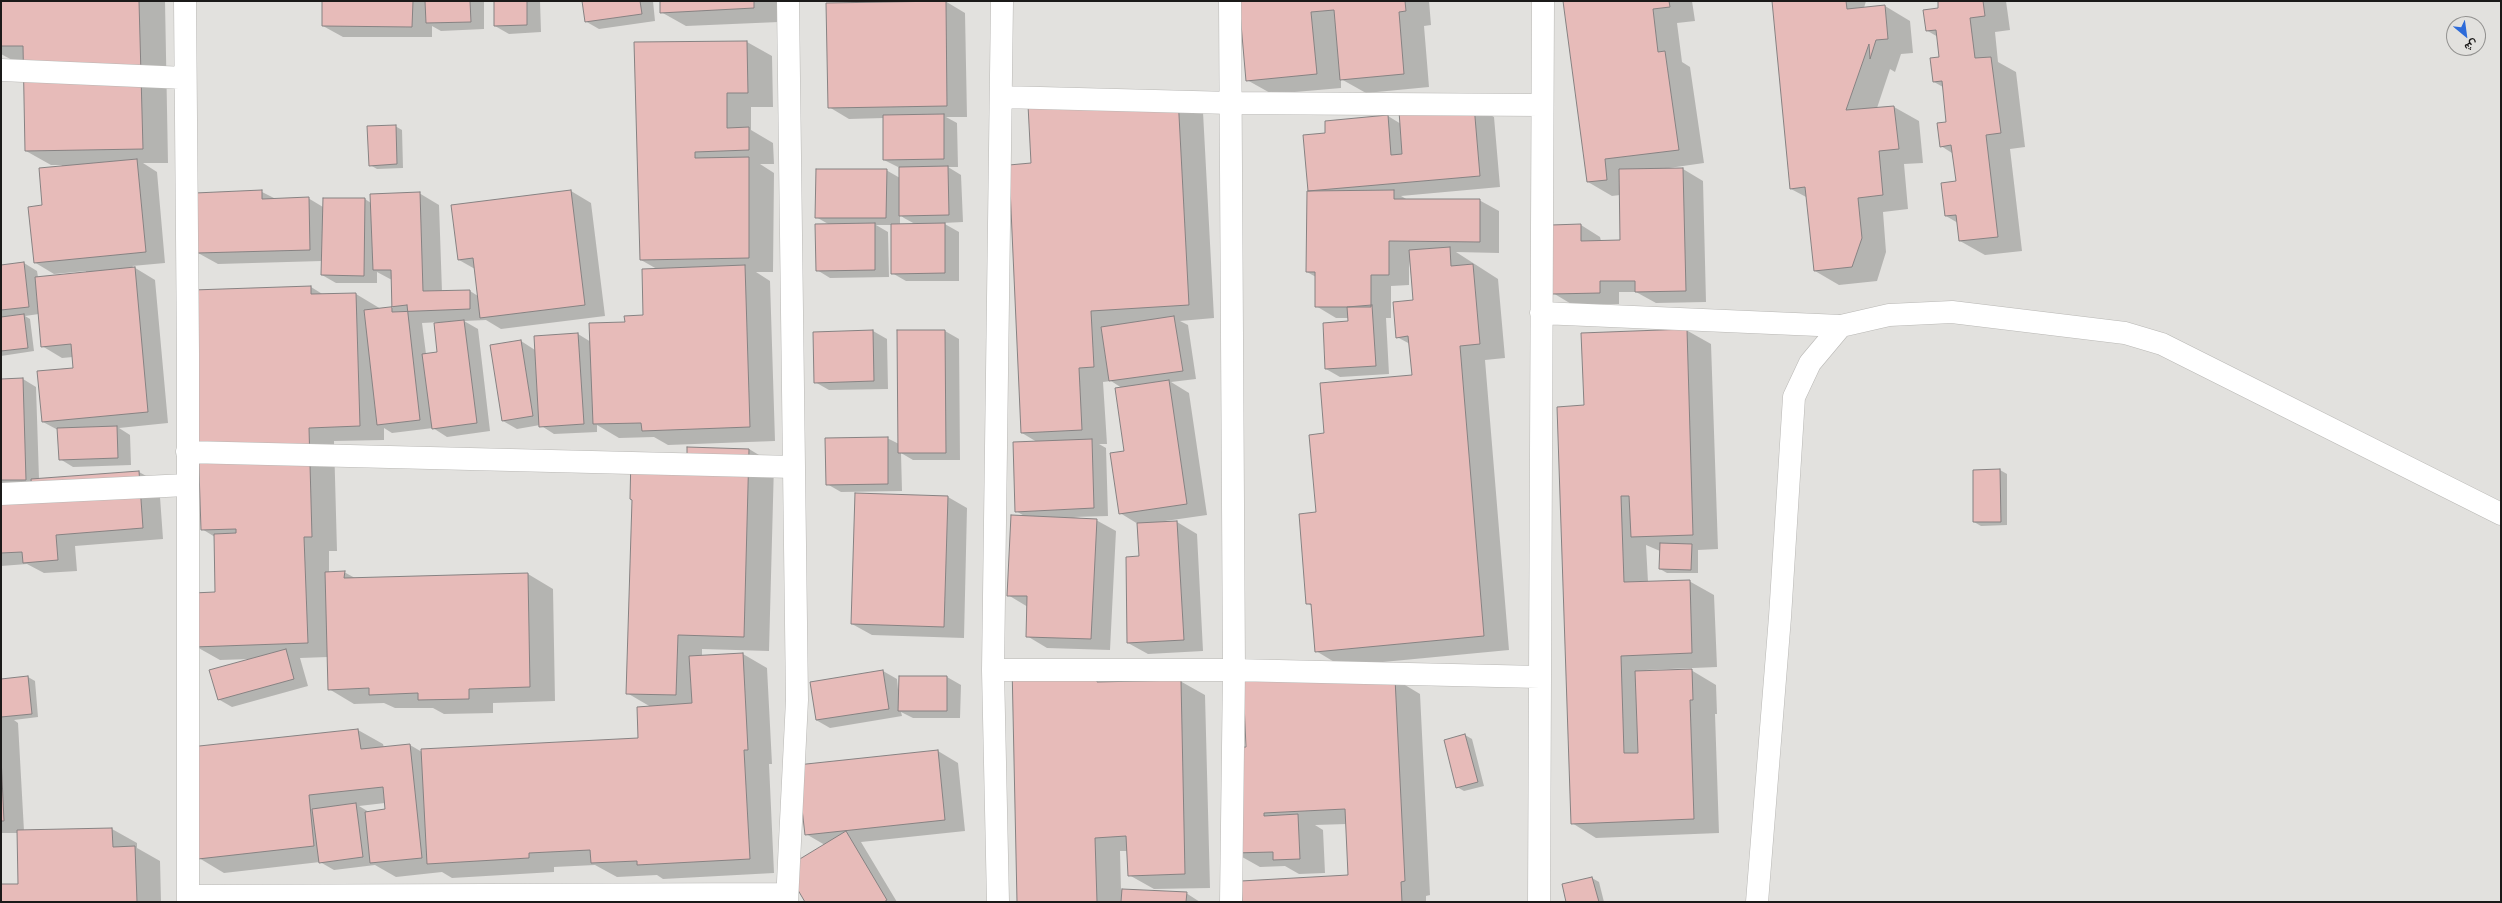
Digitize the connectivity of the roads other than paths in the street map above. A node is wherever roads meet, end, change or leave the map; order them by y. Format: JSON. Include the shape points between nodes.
{"nodes":[{"id":1,"x":185,"y":1,"type":"edge"},
{"id":2,"x":788,"y":1,"type":"edge"},
{"id":3,"x":1002,"y":1,"type":"edge"},
{"id":4,"x":1230,"y":1,"type":"edge"},
{"id":5,"x":1543,"y":1,"type":"edge"},
{"id":6,"x":1,"y":70,"type":"edge"},
{"id":7,"x":185,"y":78,"type":"junction"},
{"id":8,"x":1002,"y":97,"type":"junction"},
{"id":9,"x":1232,"y":103,"type":"junction"},
{"id":10,"x":1541,"y":105,"type":"junction"},
{"id":11,"x":1541,"y":313,"type":"junction"},
{"id":12,"x":1841,"y":326,"type":"junction"},
{"id":13,"x":187,"y":452,"type":"junction"},
{"id":14,"x":794,"y":467,"type":"junction"},
{"id":15,"x":186,"y":485,"type":"junction"},
{"id":16,"x":1,"y":494,"type":"edge"},
{"id":17,"x":2501,"y":514,"type":"edge"},
{"id":18,"x":993,"y":670,"type":"junction"},
{"id":19,"x":1234,"y":670,"type":"junction"},
{"id":20,"x":1540,"y":677,"type":"junction"},
{"id":21,"x":787,"y":898,"type":"edge"},
{"id":22,"x":188,"y":899,"type":"edge"},
{"id":23,"x":998,"y":902,"type":"edge"},
{"id":24,"x":1231,"y":902,"type":"edge"},
{"id":25,"x":1539,"y":902,"type":"edge"},
{"id":26,"x":1757,"y":902,"type":"edge"}],
"edges":[{"from":1,"to":7,"type":"street"},
{"from":2,"to":14,"type":"street"},
{"from":3,"to":8,"type":"street"},
{"from":4,"to":9,"type":"street"},
{"from":5,"to":10,"type":"street"},
{"from":6,"to":7,"type":"street"},
{"from":7,"to":13,"type":"street"},
{"from":8,"to":9,"type":"street"},
{"from":8,"to":18,"type":"street"},
{"from":9,"to":10,"type":"street"},
{"from":9,"to":19,"type":"street"},
{"from":10,"to":11,"type":"street"},
{"from":11,"to":12,"type":"street"},
{"from":11,"to":20,"type":"street"},
{"from":12,"to":17,"type":"street","via":[[1889,315],[1952,312],[2124,333],[2162,344]]},
{"from":12,"to":26,"type":"street","via":[[1810,363],[1794,397],[1780,617]]},
{"from":13,"to":14,"type":"street"},
{"from":13,"to":15,"type":"street"},
{"from":14,"to":21,"type":"street","via":[[797,700]]},
{"from":15,"to":16,"type":"street"},
{"from":15,"to":22,"type":"street"},
{"from":18,"to":19,"type":"street"},
{"from":18,"to":23,"type":"street"},
{"from":19,"to":20,"type":"street"},
{"from":19,"to":24,"type":"street"},
{"from":20,"to":25,"type":"street"},
{"from":21,"to":22,"type":"street"}]}
